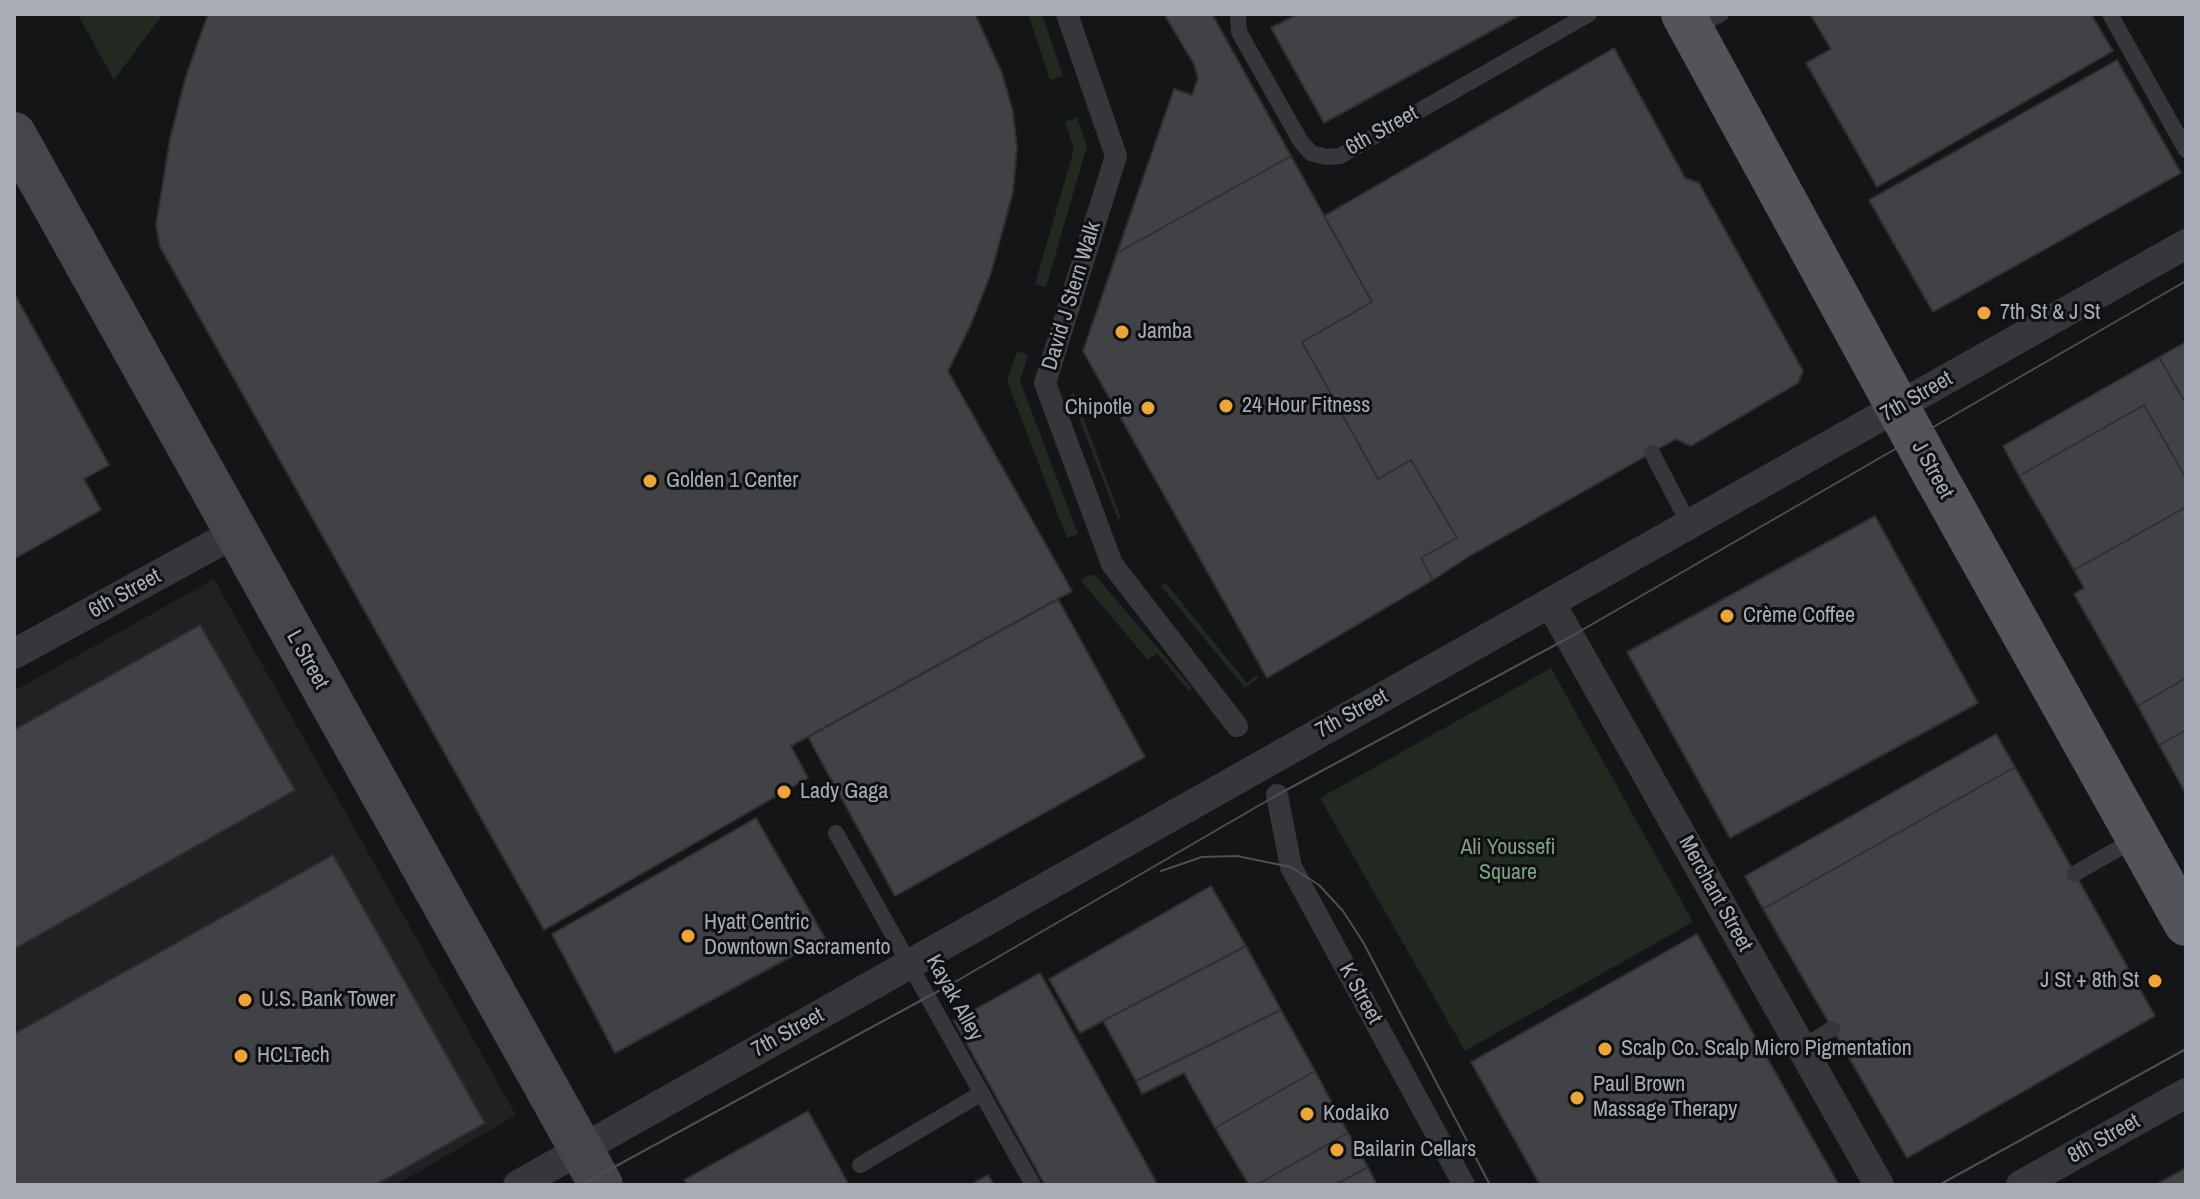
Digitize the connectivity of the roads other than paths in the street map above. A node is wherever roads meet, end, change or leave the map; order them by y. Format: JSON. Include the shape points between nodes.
{"nodes":[{"id":1,"x":1067,"y":14,"type":"edge"},
{"id":2,"x":1238,"y":14,"type":"edge"},
{"id":3,"x":1589,"y":14,"type":"edge"},
{"id":4,"x":2110,"y":14,"type":"edge"},
{"id":5,"x":1699,"y":19,"type":"edge"},
{"id":6,"x":14,"y":134,"type":"edge"},
{"id":7,"x":2186,"y":150,"type":"edge"},
{"id":8,"x":2186,"y":244,"type":"edge"},
{"id":9,"x":1898,"y":408,"type":"junction"},
{"id":10,"x":1652,"y":453,"type":"dead end"},
{"id":11,"x":1690,"y":526,"type":"junction"},
{"id":12,"x":235,"y":533,"type":"junction"},
{"id":13,"x":1551,"y":604,"type":"junction"},
{"id":14,"x":14,"y":654,"type":"edge"},
{"id":15,"x":1237,"y":726,"type":"dead end"},
{"id":16,"x":1277,"y":795,"type":"dead end"},
{"id":17,"x":836,"y":833,"type":"dead end"},
{"id":18,"x":2138,"y":838,"type":"junction"},
{"id":19,"x":2074,"y":874,"type":"dead end"},
{"id":20,"x":2186,"y":924,"type":"edge"},
{"id":21,"x":910,"y":965,"type":"junction"},
{"id":22,"x":1832,"y":1029,"type":"dead end"},
{"id":23,"x":1801,"y":1048,"type":"junction"},
{"id":24,"x":982,"y":1093,"type":"junction"},
{"id":25,"x":2186,"y":1093,"type":"edge"},
{"id":26,"x":860,"y":1165,"type":"dead end"},
{"id":27,"x":591,"y":1167,"type":"edge"},
{"id":28,"x":518,"y":1185,"type":"edge"},
{"id":29,"x":1033,"y":1185,"type":"edge"},
{"id":30,"x":1464,"y":1185,"type":"edge"},
{"id":31,"x":1879,"y":1185,"type":"edge"},
{"id":32,"x":2021,"y":1185,"type":"edge"}],
"edges":[{"from":1,"to":15,"type":"street","name":"David J Stern Walk","via":[[1116,156],[1045,383],[1112,564]]},
{"from":2,"to":3,"type":"lane","name":"6th Street","via":[[1239,32],[1301,142],[1311,153],[1326,157],[1340,156]]},
{"from":4,"to":7,"type":"lane"},
{"from":5,"to":9,"type":"main road","name":"J Street"},
{"from":6,"to":12,"type":"main road","name":"L Street"},
{"from":8,"to":9,"type":"street","name":"7th Street"},
{"from":9,"to":11,"type":"street","name":"7th Street"},
{"from":9,"to":18,"type":"main road","name":"J Street"},
{"from":10,"to":11,"type":"lane"},
{"from":11,"to":13,"type":"street","name":"7th Street"},
{"from":12,"to":14,"type":"street","name":"6th Street"},
{"from":12,"to":27,"type":"main road","name":"L Street"},
{"from":13,"to":21,"type":"street","name":"7th Street"},
{"from":13,"to":23,"type":"street","name":"Merchant Street"},
{"from":16,"to":30,"type":"street","name":"K Street","via":[[1291,867]]},
{"from":17,"to":21,"type":"lane","name":"Kayak Alley"},
{"from":18,"to":19,"type":"lane"},
{"from":18,"to":20,"type":"main road","name":"J Street"},
{"from":21,"to":24,"type":"lane","name":"Kayak Alley"},
{"from":21,"to":27,"type":"street","name":"7th Street"},
{"from":22,"to":23,"type":"lane"},
{"from":23,"to":31,"type":"street","name":"Merchant Street"},
{"from":24,"to":26,"type":"lane"},
{"from":24,"to":29,"type":"lane","name":"Kayak Alley"},
{"from":25,"to":32,"type":"street","name":"8th Street"},
{"from":27,"to":28,"type":"street","name":"7th Street"}]}
